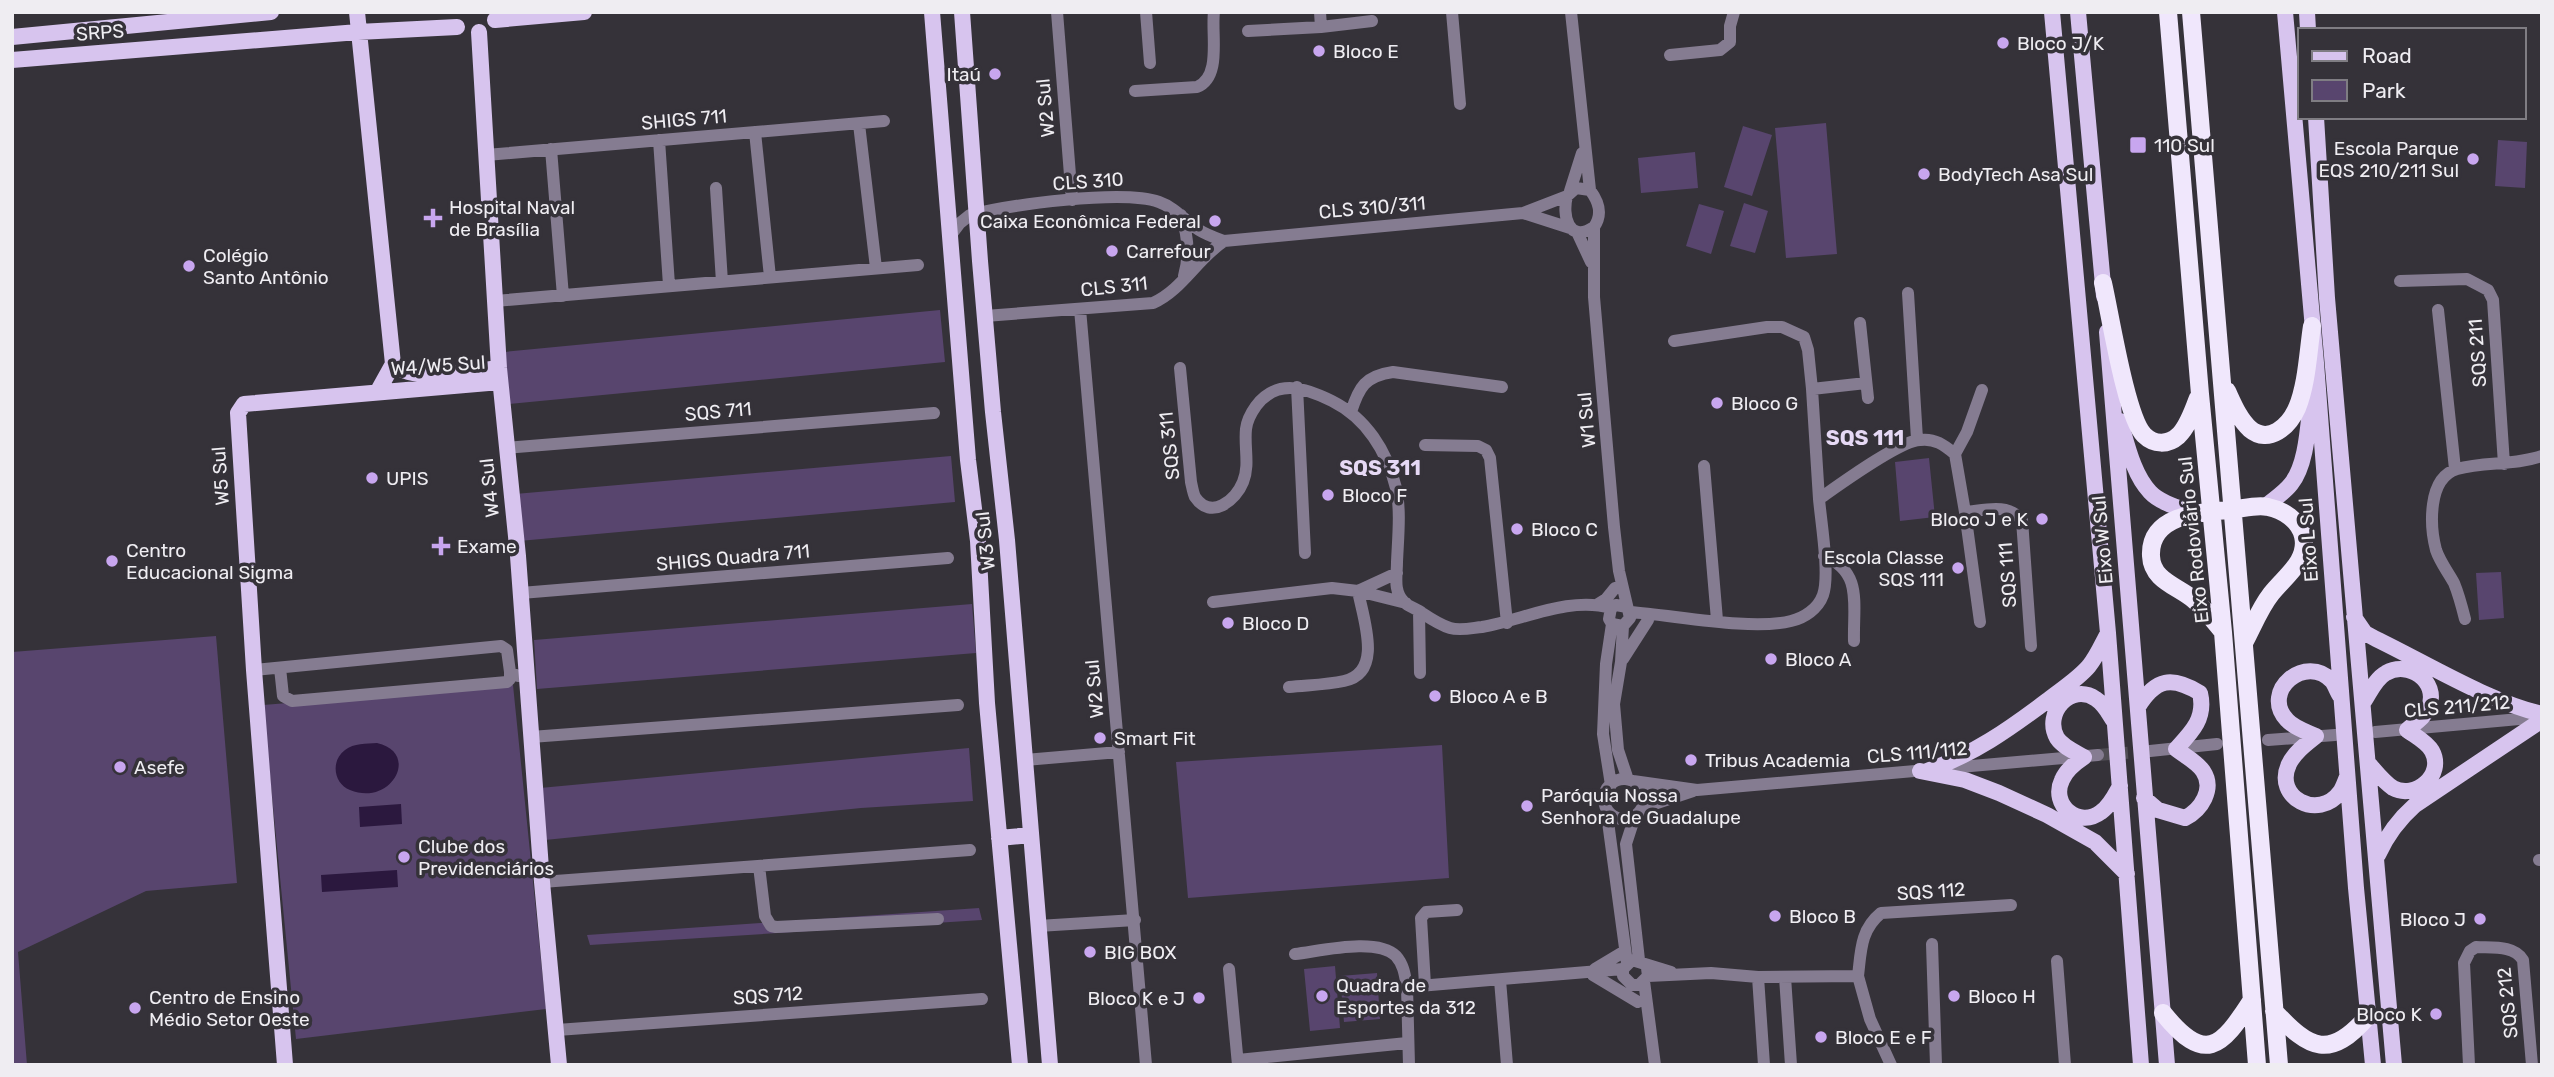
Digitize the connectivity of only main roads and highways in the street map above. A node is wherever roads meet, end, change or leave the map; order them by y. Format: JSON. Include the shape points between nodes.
{"nodes":[{"id":1,"x":271,"y":12,"type":"edge"},
{"id":2,"x":357,"y":12,"type":"edge"},
{"id":3,"x":449,"y":12,"type":"edge"},
{"id":4,"x":584,"y":12,"type":"edge"},
{"id":5,"x":932,"y":12,"type":"edge"},
{"id":6,"x":961,"y":12,"type":"edge"},
{"id":7,"x":2052,"y":12,"type":"edge"},
{"id":8,"x":2078,"y":12,"type":"edge"},
{"id":9,"x":2168,"y":12,"type":"edge"},
{"id":10,"x":2191,"y":12,"type":"edge"},
{"id":11,"x":2285,"y":12,"type":"edge"},
{"id":12,"x":496,"y":16,"type":"edge"},
{"id":13,"x":457,"y":27,"type":"junction"},
{"id":14,"x":358,"y":32,"type":"junction"},
{"id":15,"x":479,"y":32,"type":"junction"},
{"id":16,"x":323,"y":35,"type":"junction"},
{"id":17,"x":12,"y":37,"type":"edge"},
{"id":18,"x":12,"y":60,"type":"edge"},
{"id":19,"x":361,"y":60,"type":"junction"},
{"id":20,"x":2316,"y":119,"type":"edge"},
{"id":21,"x":2103,"y":283,"type":"junction"},
{"id":22,"x":2312,"y":326,"type":"junction"},
{"id":23,"x":2316,"y":363,"type":"junction"},
{"id":24,"x":393,"y":365,"type":"junction"},
{"id":25,"x":499,"y":375,"type":"junction"},
{"id":26,"x":2221,"y":379,"type":"junction"},
{"id":27,"x":2110,"y":387,"type":"junction"},
{"id":28,"x":378,"y":391,"type":"junction"},
{"id":29,"x":2200,"y":394,"type":"junction"},
{"id":30,"x":2266,"y":506,"type":"junction"},
{"id":31,"x":2194,"y":513,"type":"junction"},
{"id":32,"x":1007,"y":540,"type":"junction"},
{"id":33,"x":978,"y":541,"type":"junction"},
{"id":34,"x":1009,"y":567,"type":"junction"},
{"id":35,"x":980,"y":569,"type":"junction"},
{"id":36,"x":2354,"y":617,"type":"junction"},
{"id":37,"x":2223,"y":632,"type":"junction"},
{"id":38,"x":2108,"y":633,"type":"junction"},
{"id":39,"x":2245,"y":641,"type":"junction"},
{"id":40,"x":2341,"y":697,"type":"junction"},
{"id":41,"x":2363,"y":703,"type":"junction"},
{"id":42,"x":2138,"y":708,"type":"junction"},
{"id":43,"x":2542,"y":717,"type":"edge"},
{"id":44,"x":2115,"y":722,"type":"junction"},
{"id":45,"x":2370,"y":765,"type":"junction"},
{"id":46,"x":2347,"y":777,"type":"junction"},
{"id":47,"x":2120,"y":786,"type":"junction"},
{"id":48,"x":2144,"y":798,"type":"junction"},
{"id":49,"x":999,"y":838,"type":"junction"},
{"id":50,"x":1032,"y":843,"type":"junction"},
{"id":51,"x":1000,"y":855,"type":"junction"},
{"id":52,"x":2377,"y":857,"type":"junction"},
{"id":53,"x":2127,"y":874,"type":"junction"},
{"id":54,"x":2252,"y":1000,"type":"junction"},
{"id":55,"x":2274,"y":1011,"type":"junction"},
{"id":56,"x":2162,"y":1013,"type":"junction"},
{"id":57,"x":2368,"y":1016,"type":"junction"},
{"id":58,"x":285,"y":1065,"type":"edge"},
{"id":59,"x":559,"y":1065,"type":"edge"},
{"id":60,"x":1020,"y":1065,"type":"edge"},
{"id":61,"x":1051,"y":1065,"type":"edge"},
{"id":62,"x":2141,"y":1065,"type":"edge"},
{"id":63,"x":2167,"y":1065,"type":"edge"},
{"id":64,"x":2257,"y":1065,"type":"edge"},
{"id":65,"x":2278,"y":1065,"type":"edge"},
{"id":66,"x":2373,"y":1065,"type":"edge"},
{"id":67,"x":2394,"y":1065,"type":"edge"}],
"edges":[{"from":1,"to":17,"type":"main road","name":"SRPS"},
{"from":2,"to":14,"type":"main road"},
{"from":3,"to":13,"type":"main road"},
{"from":4,"to":12,"type":"main road"},
{"from":5,"to":33,"type":"main road","name":"W3 Sul"},
{"from":6,"to":32,"type":"main road","name":"W3 Sul"},
{"from":7,"to":38,"type":"main road","name":"Eixo W Sul"},
{"from":8,"to":21,"type":"main road","name":"Eixo W Sul"},
{"from":9,"to":29,"type":"highway","name":"Eixo Rodoviário Sul"},
{"from":10,"to":26,"type":"highway"},
{"from":11,"to":22,"type":"main road","name":"Eixo L Sul"},
{"from":12,"to":15,"type":"main road"},
{"from":13,"to":14,"type":"main road"},
{"from":13,"to":15,"type":"main road"},
{"from":14,"to":16,"type":"main road","name":"SRPS"},
{"from":14,"to":19,"type":"main road"},
{"from":15,"to":25,"type":"main road","name":"W4 Sul"},
{"from":16,"to":18,"type":"main road","name":"SRPS"},
{"from":16,"to":19,"type":"main road","via":[[345,44]]},
{"from":19,"to":24,"type":"main road"},
{"from":20,"to":36,"type":"main road","name":"Eixo L Sul"},
{"from":21,"to":27,"type":"main road","name":"Eixo W Sul"},
{"from":21,"to":29,"type":"highway","via":[[2134,418],[2144,434],[2156,443],[2180,435]]},
{"from":22,"to":23,"type":"main road","name":"Eixo L Sul"},
{"from":22,"to":26,"type":"highway","via":[[2297,408],[2285,427],[2272,435],[2250,429]]},
{"from":23,"to":30,"type":"main road","via":[[2298,474]]},
{"from":23,"to":40,"type":"main road","name":"Eixo L Sul"},
{"from":24,"to":25,"type":"main road","name":"W4/W5 Sul","via":[[420,375]]},
{"from":24,"to":28,"type":"main road"},
{"from":25,"to":28,"type":"main road","name":"W4/W5 Sul"},
{"from":25,"to":59,"type":"main road","name":"W4 Sul"},
{"from":26,"to":39,"type":"highway"},
{"from":27,"to":31,"type":"main road","via":[[2130,454],[2151,493]]},
{"from":27,"to":42,"type":"main road","name":"Eixo W Sul"},
{"from":28,"to":58,"type":"main road","name":"W5 Sul","via":[[244,404],[238,412]]},
{"from":29,"to":37,"type":"highway","name":"Eixo Rodoviário Sul"},
{"from":30,"to":31,"type":"highway"},
{"from":30,"to":39,"type":"highway","via":[[2292,518],[2300,528],[2304,550],[2271,594]]},
{"from":31,"to":37,"type":"highway","via":[[2165,526],[2151,556],[2159,576],[2194,599]]},
{"from":32,"to":33,"type":"main road","via":[[992,547]]},
{"from":32,"to":34,"type":"main road","name":"W3 Sul"},
{"from":33,"to":35,"type":"main road","name":"W3 Sul"},
{"from":34,"to":35,"type":"main road","via":[[994,560]]},
{"from":34,"to":50,"type":"main road","name":"W3 Sul"},
{"from":35,"to":49,"type":"main road","name":"W3 Sul"},
{"from":36,"to":41,"type":"main road","name":"Eixo L Sul"},
{"from":36,"to":43,"type":"main road","via":[[2365,633],[2376,639]]},
{"from":37,"to":54,"type":"highway","name":"Eixo Rodoviário Sul"},
{"from":38,"to":44,"type":"main road","name":"Eixo W Sul"},
{"from":38,"to":53,"type":"main road","via":[[2091,664],[2038,708],[1988,744],[1924,771],[1965,780],[2047,815],[2095,842]]},
{"from":39,"to":55,"type":"highway"},
{"from":40,"to":46,"type":"main road","name":"Eixo L Sul"},
{"from":40,"to":46,"type":"main road","via":[[2332,681],[2312,671],[2290,677],[2278,698],[2287,720],[2316,736],[2289,763],[2286,787],[2294,798],[2305,805],[2328,803]]},
{"from":41,"to":45,"type":"main road","name":"Eixo L Sul"},
{"from":41,"to":45,"type":"main road","via":[[2376,682],[2396,669],[2419,674],[2431,694],[2423,717],[2407,730],[2432,750],[2434,771],[2427,783],[2407,792],[2394,788]]},
{"from":42,"to":48,"type":"main road","name":"Eixo W Sul"},
{"from":42,"to":48,"type":"main road","via":[[2147,693],[2173,681],[2200,694],[2203,705],[2201,719],[2176,749],[2207,780],[2204,802],[2185,818],[2158,810]]},
{"from":43,"to":52,"type":"main road","via":[[2414,805],[2385,839]]},
{"from":44,"to":47,"type":"main road","name":"Eixo W Sul"},
{"from":44,"to":47,"type":"main road","via":[[2095,698],[2072,695],[2061,701],[2053,714],[2058,740],[2091,756],[2071,767],[2062,779],[2060,804],[2069,813],[2088,818],[2100,814]]},
{"from":45,"to":52,"type":"main road","name":"Eixo L Sul"},
{"from":46,"to":57,"type":"main road","name":"Eixo L Sul"},
{"from":47,"to":53,"type":"main road","name":"Eixo W Sul"},
{"from":48,"to":56,"type":"main road","name":"Eixo W Sul"},
{"from":49,"to":50,"type":"main road"},
{"from":49,"to":51,"type":"main road","name":"W3 Sul"},
{"from":50,"to":51,"type":"main road"},
{"from":50,"to":61,"type":"main road","name":"W3 Sul"},
{"from":51,"to":60,"type":"main road","name":"W3 Sul"},
{"from":52,"to":67,"type":"main road","name":"Eixo L Sul"},
{"from":53,"to":62,"type":"main road","name":"Eixo W Sul"},
{"from":54,"to":56,"type":"highway","via":[[2222,1040],[2205,1045],[2178,1032]]},
{"from":54,"to":64,"type":"highway","name":"Eixo Rodoviário Sul"},
{"from":55,"to":57,"type":"highway","via":[[2294,1032],[2323,1045],[2353,1034]]},
{"from":55,"to":65,"type":"highway"},
{"from":56,"to":63,"type":"main road","name":"Eixo W Sul"},
{"from":57,"to":66,"type":"main road","name":"Eixo L Sul"}]}
